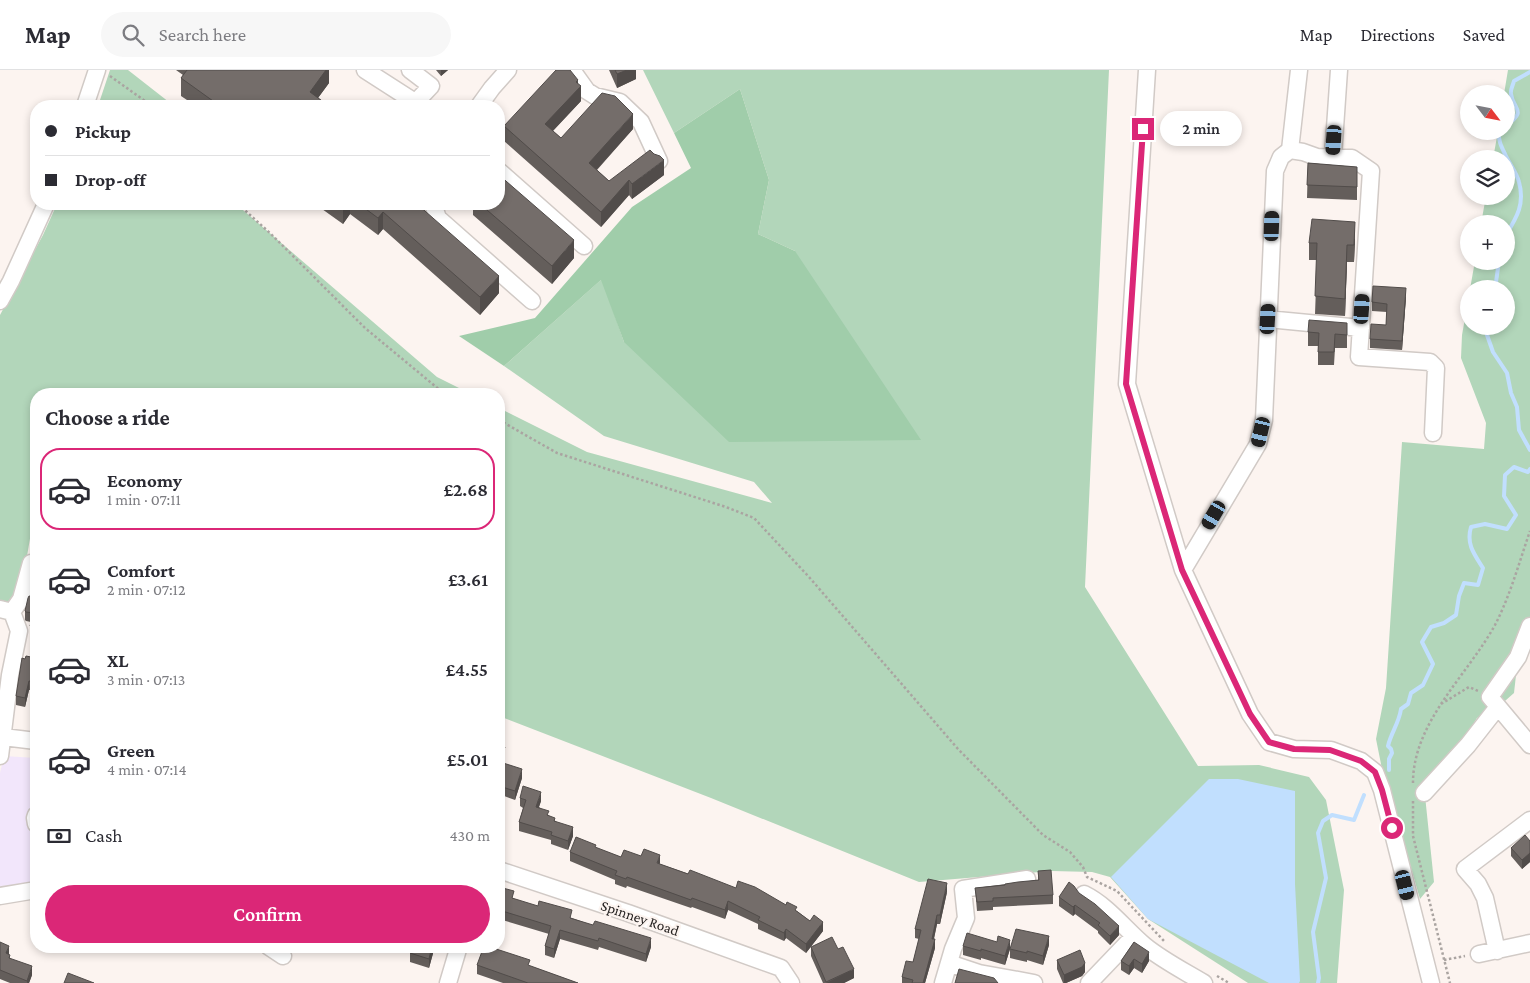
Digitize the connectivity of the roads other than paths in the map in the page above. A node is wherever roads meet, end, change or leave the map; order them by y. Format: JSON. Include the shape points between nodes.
{"nodes":[{"id":1,"x":365,"y":70,"type":"edge"},
{"id":2,"x":410,"y":70,"type":"edge"},
{"id":3,"x":508,"y":70,"type":"edge"},
{"id":4,"x":572,"y":70,"type":"edge"},
{"id":5,"x":1147,"y":70,"type":"edge"},
{"id":6,"x":1299,"y":70,"type":"edge"},
{"id":7,"x":1339,"y":70,"type":"edge"},
{"id":8,"x":103,"y":73,"type":"edge"},
{"id":9,"x":87,"y":100,"type":"edge"},
{"id":10,"x":410,"y":100,"type":"edge"},
{"id":11,"x":421,"y":100,"type":"edge"},
{"id":12,"x":483,"y":100,"type":"edge"},
{"id":13,"x":1290,"y":150,"type":"junction"},
{"id":14,"x":1333,"y":157,"type":"junction"},
{"id":15,"x":659,"y":161,"type":"edge"},
{"id":16,"x":505,"y":176,"type":"edge"},
{"id":17,"x":43,"y":210,"type":"edge"},
{"id":18,"x":435,"y":210,"type":"edge"},
{"id":19,"x":584,"y":246,"type":"dead end"},
{"id":20,"x":0,"y":301,"type":"edge"},
{"id":21,"x":532,"y":301,"type":"dead end"},
{"id":22,"x":1268,"y":319,"type":"junction"},
{"id":23,"x":1361,"y":328,"type":"junction"},
{"id":24,"x":1433,"y":433,"type":"dead end"},
{"id":25,"x":30,"y":567,"type":"edge"},
{"id":26,"x":1182,"y":570,"type":"junction"},
{"id":27,"x":6,"y":611,"type":"edge"},
{"id":28,"x":1530,"y":626,"type":"edge"},
{"id":29,"x":1493,"y":703,"type":"junction"},
{"id":30,"x":3,"y":736,"type":"junction"},
{"id":31,"x":30,"y":740,"type":"edge"},
{"id":32,"x":1530,"y":745,"type":"edge"},
{"id":33,"x":0,"y":756,"type":"edge"},
{"id":34,"x":1424,"y":793,"type":"dead end"},
{"id":35,"x":1530,"y":820,"type":"edge"},
{"id":36,"x":505,"y":872,"type":"edge"},
{"id":37,"x":1027,"y":880,"type":"edge"},
{"id":38,"x":30,"y":891,"type":"edge"},
{"id":39,"x":1084,"y":894,"type":"edge"},
{"id":40,"x":0,"y":896,"type":"edge"},
{"id":41,"x":1134,"y":936,"type":"junction"},
{"id":42,"x":1524,"y":945,"type":"edge"},
{"id":43,"x":1498,"y":951,"type":"junction"},
{"id":44,"x":278,"y":953,"type":"edge"},
{"id":45,"x":457,"y":953,"type":"edge"},
{"id":46,"x":1479,"y":954,"type":"road end"},
{"id":47,"x":283,"y":956,"type":"dead end"},
{"id":48,"x":949,"y":963,"type":"junction"},
{"id":49,"x":1208,"y":978,"type":"edge"},
{"id":50,"x":451,"y":982,"type":"edge"},
{"id":51,"x":791,"y":983,"type":"edge"},
{"id":52,"x":943,"y":983,"type":"edge"},
{"id":53,"x":1034,"y":983,"type":"edge"},
{"id":54,"x":1089,"y":983,"type":"edge"},
{"id":55,"x":1431,"y":983,"type":"edge"}],
"edges":[{"from":1,"to":10,"type":"street"},
{"from":2,"to":11,"type":"street","via":[[431,86]]},
{"from":3,"to":12,"type":"street"},
{"from":4,"to":15,"type":"street","via":[[587,91],[620,102],[641,122]]},
{"from":5,"to":26,"type":"street","via":[[1126,384]]},
{"from":6,"to":13,"type":"street"},
{"from":7,"to":14,"type":"street"},
{"from":8,"to":9,"type":"street"},
{"from":13,"to":14,"type":"street","via":[[1317,157]]},
{"from":13,"to":22,"type":"street","via":[[1281,157],[1275,171]]},
{"from":14,"to":23,"type":"street","via":[[1352,158],[1371,170]]},
{"from":16,"to":19,"type":"street"},
{"from":17,"to":20,"type":"street"},
{"from":18,"to":21,"type":"street","via":[[438,218]]},
{"from":22,"to":23,"type":"street"},
{"from":22,"to":26,"type":"street","via":[[1264,420],[1258,444]]},
{"from":23,"to":24,"type":"street","via":[[1359,357],[1430,362],[1436,368]]},
{"from":25,"to":27,"type":"street","via":[[21,599]]},
{"from":26,"to":55,"type":"street","via":[[1250,714],[1269,742],[1294,749],[1330,750],[1361,761],[1375,772]]},
{"from":27,"to":30,"type":"street","via":[[19,630]]},
{"from":28,"to":29,"type":"street"},
{"from":29,"to":32,"type":"street"},
{"from":29,"to":34,"type":"street","via":[[1468,745]]},
{"from":30,"to":31,"type":"street"},
{"from":30,"to":33,"type":"street"},
{"from":35,"to":43,"type":"street","via":[[1465,869],[1485,898]]},
{"from":36,"to":51,"type":"street","name":"Spinney Road","via":[[781,968]]},
{"from":37,"to":48,"type":"street","via":[[963,888],[966,918]]},
{"from":38,"to":40,"type":"street"},
{"from":39,"to":41,"type":"street","via":[[1098,901]]},
{"from":41,"to":49,"type":"street","via":[[1161,957]]},
{"from":41,"to":54,"type":"street"},
{"from":42,"to":43,"type":"street"},
{"from":43,"to":46,"type":"street"},
{"from":44,"to":47,"type":"street"},
{"from":45,"to":50,"type":"street"},
{"from":48,"to":52,"type":"street"},
{"from":48,"to":53,"type":"street"}]}
